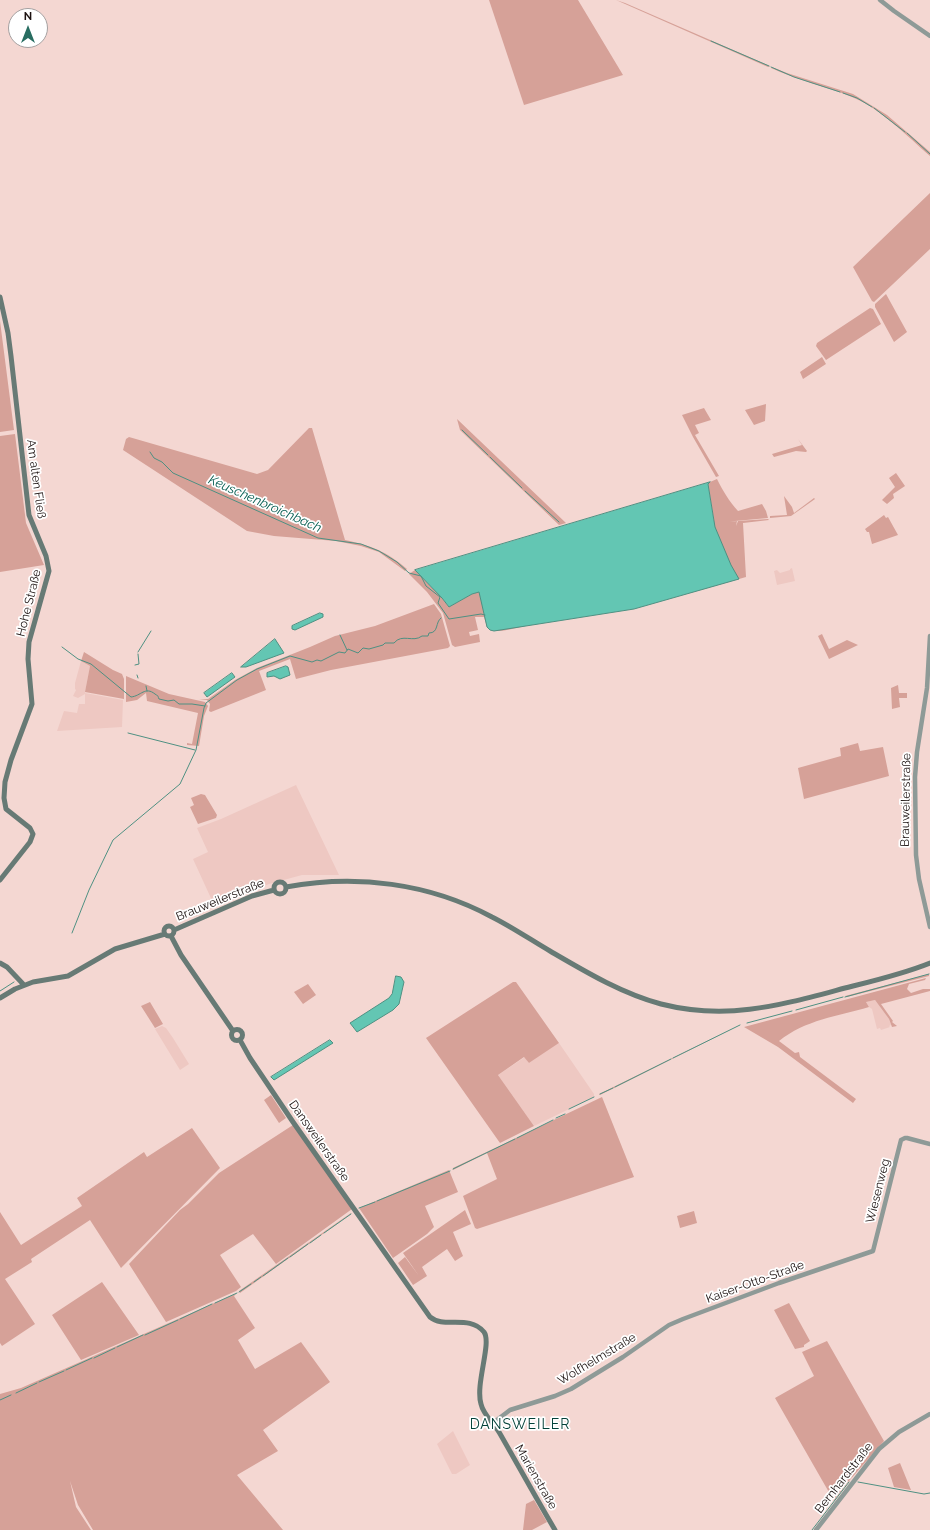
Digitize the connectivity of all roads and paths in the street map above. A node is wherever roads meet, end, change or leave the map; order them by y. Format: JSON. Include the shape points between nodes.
{"nodes":[{"id":1,"x":880,"y":0,"type":"edge"},
{"id":2,"x":930,"y":36,"type":"edge"},
{"id":3,"x":0,"y":297,"type":"edge"},
{"id":4,"x":48,"y":566,"type":"joint"},
{"id":5,"x":930,"y":636,"type":"edge"},
{"id":6,"x":0,"y":880,"type":"edge"},
{"id":7,"x":286,"y":887,"type":"junction"},
{"id":8,"x":274,"y":890,"type":"junction"},
{"id":9,"x":929,"y":918,"type":"edge"},
{"id":10,"x":930,"y":927,"type":"edge"},
{"id":11,"x":174,"y":930,"type":"junction"},
{"id":12,"x":165,"y":934,"type":"junction"},
{"id":13,"x":171,"y":936,"type":"junction"},
{"id":14,"x":0,"y":963,"type":"edge"},
{"id":15,"x":930,"y":963,"type":"edge"},
{"id":16,"x":24,"y":985,"type":"junction"},
{"id":17,"x":0,"y":998,"type":"edge"},
{"id":18,"x":930,"y":1144,"type":"edge"},
{"id":19,"x":873,"y":1251,"type":"joint"},
{"id":20,"x":648,"y":1340,"type":"joint"},
{"id":21,"x":481,"y":1406,"type":"joint"},
{"id":22,"x":930,"y":1414,"type":"edge"},
{"id":23,"x":494,"y":1423,"type":"junction"},
{"id":24,"x":555,"y":1530,"type":"edge"},
{"id":25,"x":816,"y":1530,"type":"edge"}],
"edges":[{"from":1,"to":2,"type":"street"},
{"from":3,"to":4,"type":"main road","name":"Am alten Fließ","via":[[9,341],[29,515]]},
{"from":4,"to":6,"type":"main road","name":"Hohe Straße","via":[[46,583],[29,642],[32,704],[10,760],[4,798],[6,809],[30,828],[33,834],[30,842]]},
{"from":5,"to":9,"type":"street","name":"Brauweilerstraße","via":[[927,688],[916,752],[915,777],[916,855]]},
{"from":7,"to":8,"type":"main road","name":"Brauweilerstraße","via":[[286,891],[281,894],[276,894]]},
{"from":7,"to":8,"type":"main road","name":"Brauweilerstraße","via":[[284,883],[279,882],[275,884]]},
{"from":7,"to":15,"type":"main road","via":[[336,880],[380,882],[417,888],[444,896],[490,916],[615,987],[650,1001],[693,1010],[725,1012],[769,1007]]},
{"from":8,"to":11,"type":"main road","name":"Brauweilerstraße","via":[[252,896]]},
{"from":9,"to":10,"type":"street","name":"Brauweilerstraße"},
{"from":11,"to":12,"type":"main road","name":"Brauweilerstraße","via":[[170,926],[167,927]]},
{"from":11,"to":13,"type":"main road","name":"Brauweilerstraße"},
{"from":12,"to":13,"type":"main road","name":"Brauweilerstraße"},
{"from":12,"to":16,"type":"main road","name":"Brauweilerstraße","via":[[115,949],[68,976]]},
{"from":13,"to":21,"type":"main road","name":"Dansweilerstraße","via":[[181,955],[234,1031],[233,1039],[240,1040],[293,1122],[432,1319],[468,1323],[478,1327],[485,1335],[487,1344],[480,1388]]},
{"from":14,"to":16,"type":"main road"},
{"from":16,"to":17,"type":"main road","name":"Brauweilerstraße"},
{"from":18,"to":19,"type":"street","name":"Wiesenweg","via":[[905,1138],[901,1140]]},
{"from":19,"to":20,"type":"street","name":"Kaiser-Otto-Straße","via":[[791,1278],[682,1319]]},
{"from":20,"to":23,"type":"street","name":"Wolfhelmstraße","via":[[571,1389],[510,1410]]},
{"from":21,"to":23,"type":"main road","name":"Marienstraße"},
{"from":22,"to":25,"type":"street","name":"Bernhardstraße","via":[[899,1432],[879,1449]]},
{"from":23,"to":24,"type":"main road","name":"Marienstraße"}]}
